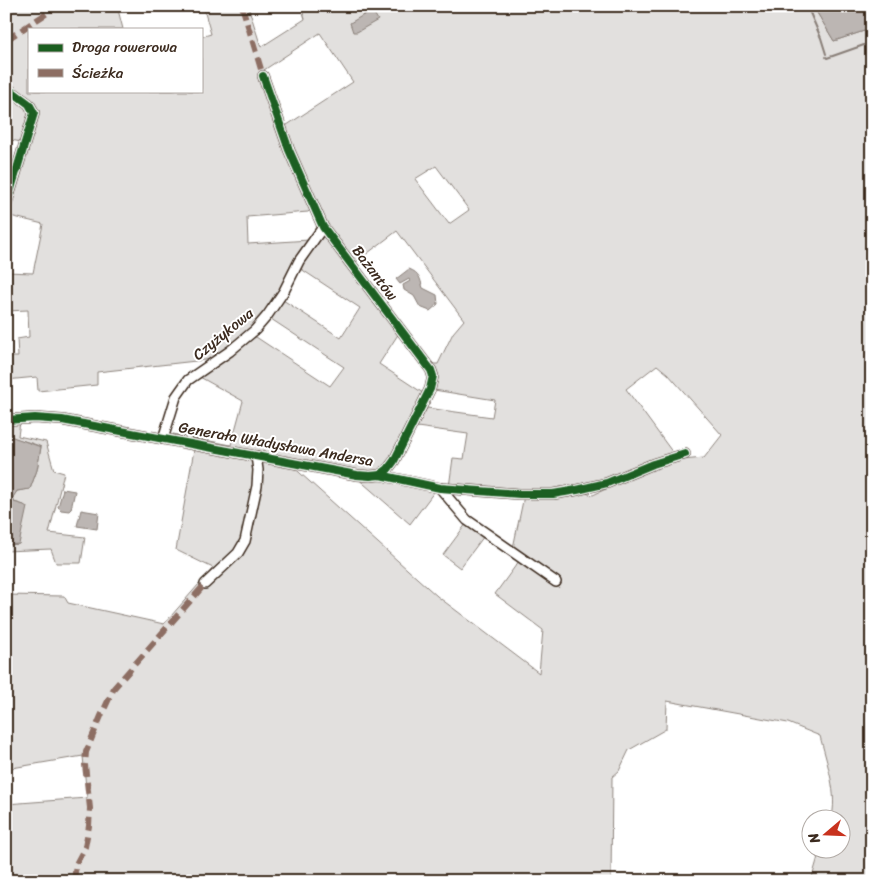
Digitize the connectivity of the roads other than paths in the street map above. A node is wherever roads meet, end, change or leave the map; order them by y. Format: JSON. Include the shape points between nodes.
{"nodes":[{"id":1,"x":263,"y":76,"type":"dead end"},
{"id":2,"x":6,"y":87,"type":"edge"},
{"id":3,"x":6,"y":205,"type":"edge"},
{"id":4,"x":323,"y":227,"type":"junction"},
{"id":5,"x":6,"y":420,"type":"edge"},
{"id":6,"x":163,"y":439,"type":"junction"},
{"id":7,"x":685,"y":454,"type":"dead end"},
{"id":8,"x":256,"y":456,"type":"junction"},
{"id":9,"x":380,"y":474,"type":"junction"},
{"id":10,"x":440,"y":488,"type":"junction"},
{"id":11,"x":556,"y":582,"type":"dead end"},
{"id":12,"x":205,"y":584,"type":"dead end"}],
"edges":[{"from":1,"to":4,"type":"street","name":"Bażantów"},
{"from":2,"to":3,"type":"street","via":[[30,104],[34,113]]},
{"from":4,"to":6,"type":"street","name":"Czyżykowa","via":[[298,262],[267,316],[230,351],[188,380],[176,397]]},
{"from":4,"to":9,"type":"street","name":"Bażantów","via":[[433,376],[430,389],[394,461]]},
{"from":5,"to":6,"type":"street","name":"Generała Władysława Andersa","via":[[62,420]]},
{"from":6,"to":8,"type":"street","name":"Generała Władysława Andersa"},
{"from":7,"to":10,"type":"street","name":"Generała Władysława Andersa","via":[[607,483],[563,493]]},
{"from":8,"to":9,"type":"street","name":"Generała Władysława Andersa","via":[[357,475]]},
{"from":8,"to":12,"type":"street","via":[[257,486],[245,541],[238,553]]},
{"from":9,"to":10,"type":"street","name":"Generała Władysława Andersa"},
{"from":10,"to":11,"type":"street","via":[[467,520]]}]}
